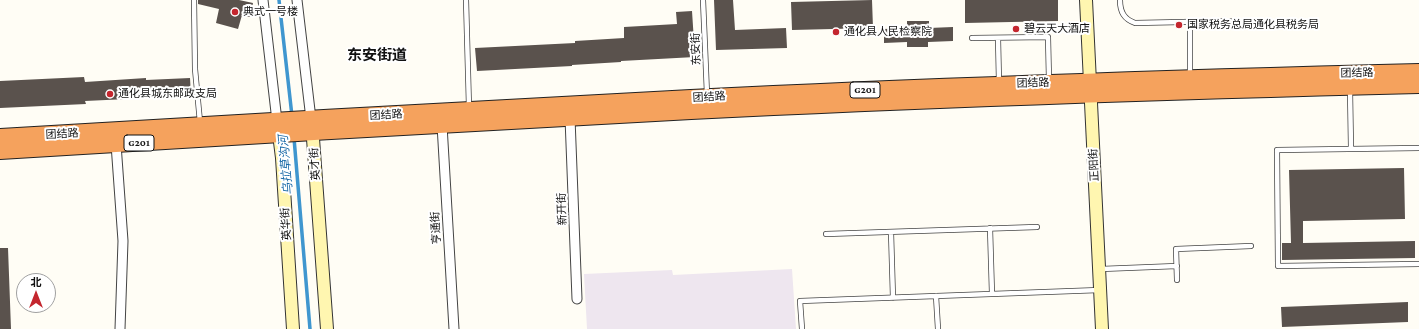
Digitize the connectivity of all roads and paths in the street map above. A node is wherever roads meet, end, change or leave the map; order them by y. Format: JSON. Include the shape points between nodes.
{"nodes":[{"id":1,"x":194,"y":0,"type":"edge"},
{"id":2,"x":263,"y":0,"type":"edge"},
{"id":3,"x":297,"y":0,"type":"edge"},
{"id":4,"x":466,"y":0,"type":"edge"},
{"id":5,"x":703,"y":0,"type":"edge"},
{"id":6,"x":1086,"y":0,"type":"edge"},
{"id":7,"x":1120,"y":0,"type":"edge"},
{"id":8,"x":1230,"y":21,"type":"dead end"},
{"id":9,"x":1190,"y":22,"type":"junction"},
{"id":10,"x":972,"y":38,"type":"dead end"},
{"id":11,"x":998,"y":38,"type":"junction"},
{"id":12,"x":1419,"y":72,"type":"edge"},
{"id":13,"x":1190,"y":78,"type":"junction"},
{"id":14,"x":1049,"y":82,"type":"junction"},
{"id":15,"x":1000,"y":84,"type":"junction"},
{"id":16,"x":1419,"y":85,"type":"edge"},
{"id":17,"x":1350,"y":87,"type":"junction"},
{"id":18,"x":1089,"y":88,"type":"junction"},
{"id":19,"x":707,"y":97,"type":"junction"},
{"id":20,"x":469,"y":110,"type":"junction"},
{"id":21,"x":570,"y":118,"type":"junction"},
{"id":22,"x":442,"y":125,"type":"junction"},
{"id":23,"x":200,"y":126,"type":"junction"},
{"id":24,"x":312,"y":126,"type":"junction"},
{"id":25,"x":278,"y":128,"type":"junction"},
{"id":26,"x":0,"y":137,"type":"edge"},
{"id":27,"x":116,"y":144,"type":"junction"},
{"id":28,"x":1351,"y":148,"type":"junction"},
{"id":29,"x":1419,"y":148,"type":"edge"},
{"id":30,"x":0,"y":151,"type":"edge"},
{"id":31,"x":1037,"y":227,"type":"dead end"},
{"id":32,"x":990,"y":228,"type":"junction"},
{"id":33,"x":891,"y":232,"type":"junction"},
{"id":34,"x":826,"y":234,"type":"dead end"},
{"id":35,"x":1250,"y":246,"type":"dead end"},
{"id":36,"x":1419,"y":264,"type":"edge"},
{"id":37,"x":1177,"y":266,"type":"junction"},
{"id":38,"x":1099,"y":269,"type":"junction"},
{"id":39,"x":1177,"y":280,"type":"dead end"},
{"id":40,"x":1100,"y":290,"type":"junction"},
{"id":41,"x":992,"y":294,"type":"junction"},
{"id":42,"x":936,"y":296,"type":"junction"},
{"id":43,"x":893,"y":298,"type":"junction"},
{"id":44,"x":577,"y":299,"type":"dead end"},
{"id":45,"x":120,"y":329,"type":"edge"},
{"id":46,"x":293,"y":329,"type":"edge"},
{"id":47,"x":327,"y":329,"type":"edge"},
{"id":48,"x":454,"y":329,"type":"edge"},
{"id":49,"x":802,"y":329,"type":"edge"},
{"id":50,"x":938,"y":329,"type":"edge"},
{"id":51,"x":1102,"y":329,"type":"edge"}],
"edges":[{"from":1,"to":23,"type":"lane","via":[[195,69]]},
{"from":2,"to":25,"type":"street","name":"英华街"},
{"from":3,"to":24,"type":"street","name":"英才街"},
{"from":4,"to":20,"type":"lane"},
{"from":5,"to":19,"type":"lane","name":"东安街"},
{"from":6,"to":18,"type":"street","name":"正阳街"},
{"from":7,"to":9,"type":"lane","via":[[1122,13],[1136,23]]},
{"from":8,"to":9,"type":"lane"},
{"from":9,"to":13,"type":"lane"},
{"from":10,"to":11,"type":"lane"},
{"from":11,"to":14,"type":"lane","via":[[1048,37]]},
{"from":11,"to":15,"type":"lane"},
{"from":12,"to":13,"type":"highway","name":"团结路","number":"G201"},
{"from":13,"to":18,"type":"highway","name":"团结路","number":"G201"},
{"from":14,"to":15,"type":"highway","name":"团结路","number":"G201"},
{"from":14,"to":18,"type":"highway","name":"团结路","number":"G201"},
{"from":15,"to":19,"type":"highway","name":"团结路","number":"G201"},
{"from":16,"to":17,"type":"highway","name":"团结路","number":"G201"},
{"from":17,"to":18,"type":"highway","name":"团结路","number":"G201"},
{"from":17,"to":28,"type":"lane"},
{"from":18,"to":21,"type":"highway","name":"团结路","number":"G201","via":[[899,102]]},
{"from":18,"to":38,"type":"street","name":"正阳街"},
{"from":19,"to":20,"type":"highway","name":"团结路","number":"G201"},
{"from":20,"to":24,"type":"highway","name":"团结路","number":"G201"},
{"from":21,"to":22,"type":"highway","name":"团结路","number":"G201"},
{"from":21,"to":44,"type":"street","name":"新开街"},
{"from":22,"to":24,"type":"highway","name":"团结路","number":"G201"},
{"from":22,"to":48,"type":"street","name":"亨通街"},
{"from":23,"to":25,"type":"highway","name":"团结路","number":"G201"},
{"from":23,"to":26,"type":"highway","name":"团结路","number":"G201"},
{"from":24,"to":25,"type":"highway","name":"团结路","number":"G201"},
{"from":24,"to":47,"type":"street","name":"英才街"},
{"from":25,"to":27,"type":"highway","name":"团结路","number":"G201"},
{"from":25,"to":46,"type":"street","name":"英华街"},
{"from":27,"to":30,"type":"highway","name":"团结路","number":"G201"},
{"from":27,"to":45,"type":"street","via":[[122,241]]},
{"from":28,"to":29,"type":"lane"},
{"from":28,"to":36,"type":"lane","via":[[1277,150],[1278,266]]},
{"from":31,"to":32,"type":"lane"},
{"from":32,"to":33,"type":"lane"},
{"from":32,"to":41,"type":"lane"},
{"from":33,"to":34,"type":"lane"},
{"from":33,"to":43,"type":"lane"},
{"from":35,"to":37,"type":"lane","via":[[1176,249]]},
{"from":37,"to":38,"type":"lane"},
{"from":37,"to":39,"type":"lane"},
{"from":38,"to":40,"type":"street","name":"正阳街"},
{"from":40,"to":41,"type":"lane"},
{"from":40,"to":51,"type":"street","name":"正阳街"},
{"from":41,"to":42,"type":"lane"},
{"from":42,"to":43,"type":"lane"},
{"from":42,"to":50,"type":"lane"},
{"from":43,"to":49,"type":"lane","via":[[800,301]]}]}
